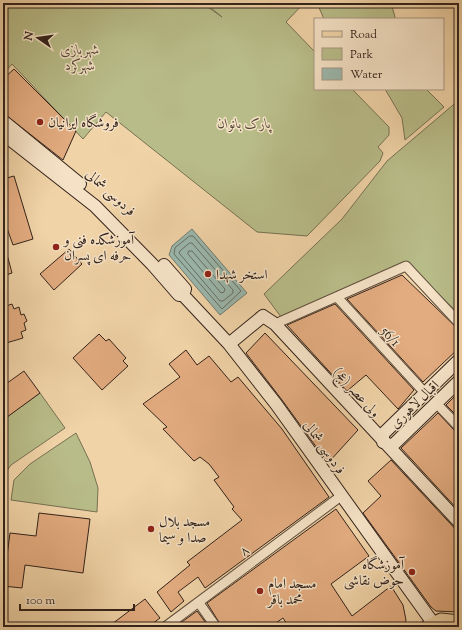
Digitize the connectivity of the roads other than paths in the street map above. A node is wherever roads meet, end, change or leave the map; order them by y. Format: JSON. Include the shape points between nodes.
{"nodes":[{"id":1,"x":3,"y":121,"type":"edge"},
{"id":2,"x":3,"y":134,"type":"edge"},
{"id":3,"x":184,"y":295,"type":"junction"},
{"id":4,"x":337,"y":297,"type":"junction"},
{"id":5,"x":459,"y":323,"type":"edge"},
{"id":6,"x":275,"y":324,"type":"junction"},
{"id":7,"x":229,"y":344,"type":"junction"},
{"id":8,"x":459,"y":360,"type":"edge"},
{"id":9,"x":459,"y":380,"type":"edge"},
{"id":10,"x":425,"y":394,"type":"junction"},
{"id":11,"x":436,"y":403,"type":"junction"},
{"id":12,"x":459,"y":427,"type":"edge"},
{"id":13,"x":383,"y":442,"type":"junction"},
{"id":14,"x":341,"y":496,"type":"junction"},
{"id":15,"x":459,"y":522,"type":"edge"},
{"id":16,"x":199,"y":603,"type":"junction"},
{"id":17,"x":459,"y":622,"type":"edge"},
{"id":18,"x":430,"y":625,"type":"edge"},
{"id":19,"x":165,"y":627,"type":"edge"},
{"id":20,"x":216,"y":627,"type":"edge"}],
"edges":[{"from":1,"to":3,"type":"main road","name":"فردوسی شمالی","via":[[99,199],[185,289]]},
{"from":2,"to":3,"type":"main road","name":"فردوسی شمالی","via":[[95,206],[147,258],[179,295]]},
{"from":3,"to":7,"type":"main road","name":"فردوسی شمالی"},
{"from":4,"to":5,"type":"street","via":[[406,266]]},
{"from":4,"to":6,"type":"street"},
{"from":4,"to":10,"type":"street","name":"56/1"},
{"from":6,"to":7,"type":"main road","via":[[263,316]]},
{"from":6,"to":13,"type":"main road","name":"ولی عصر (عج)"},
{"from":7,"to":14,"type":"main road","name":"فردوسی شمالی","via":[[276,404]]},
{"from":8,"to":10,"type":"main road","name":"اقبال لاهوری"},
{"from":9,"to":11,"type":"main road","name":"اقبال لاهوری"},
{"from":10,"to":13,"type":"main road","name":"اقبال لاهوری","via":[[384,434]]},
{"from":11,"to":12,"type":"street"},
{"from":11,"to":13,"type":"main road","name":"اقبال لاهوری","via":[[392,446]]},
{"from":13,"to":15,"type":"main road","name":"ولی عصر (عج)"},
{"from":14,"to":16,"type":"street","name":"۸"},
{"from":14,"to":18,"type":"main road","name":"فردوسی شمالی"},
{"from":16,"to":19,"type":"street","name":"۸"},
{"from":16,"to":20,"type":"street"},
{"from":17,"to":18,"type":"main road","via":[[446,620]]}]}
